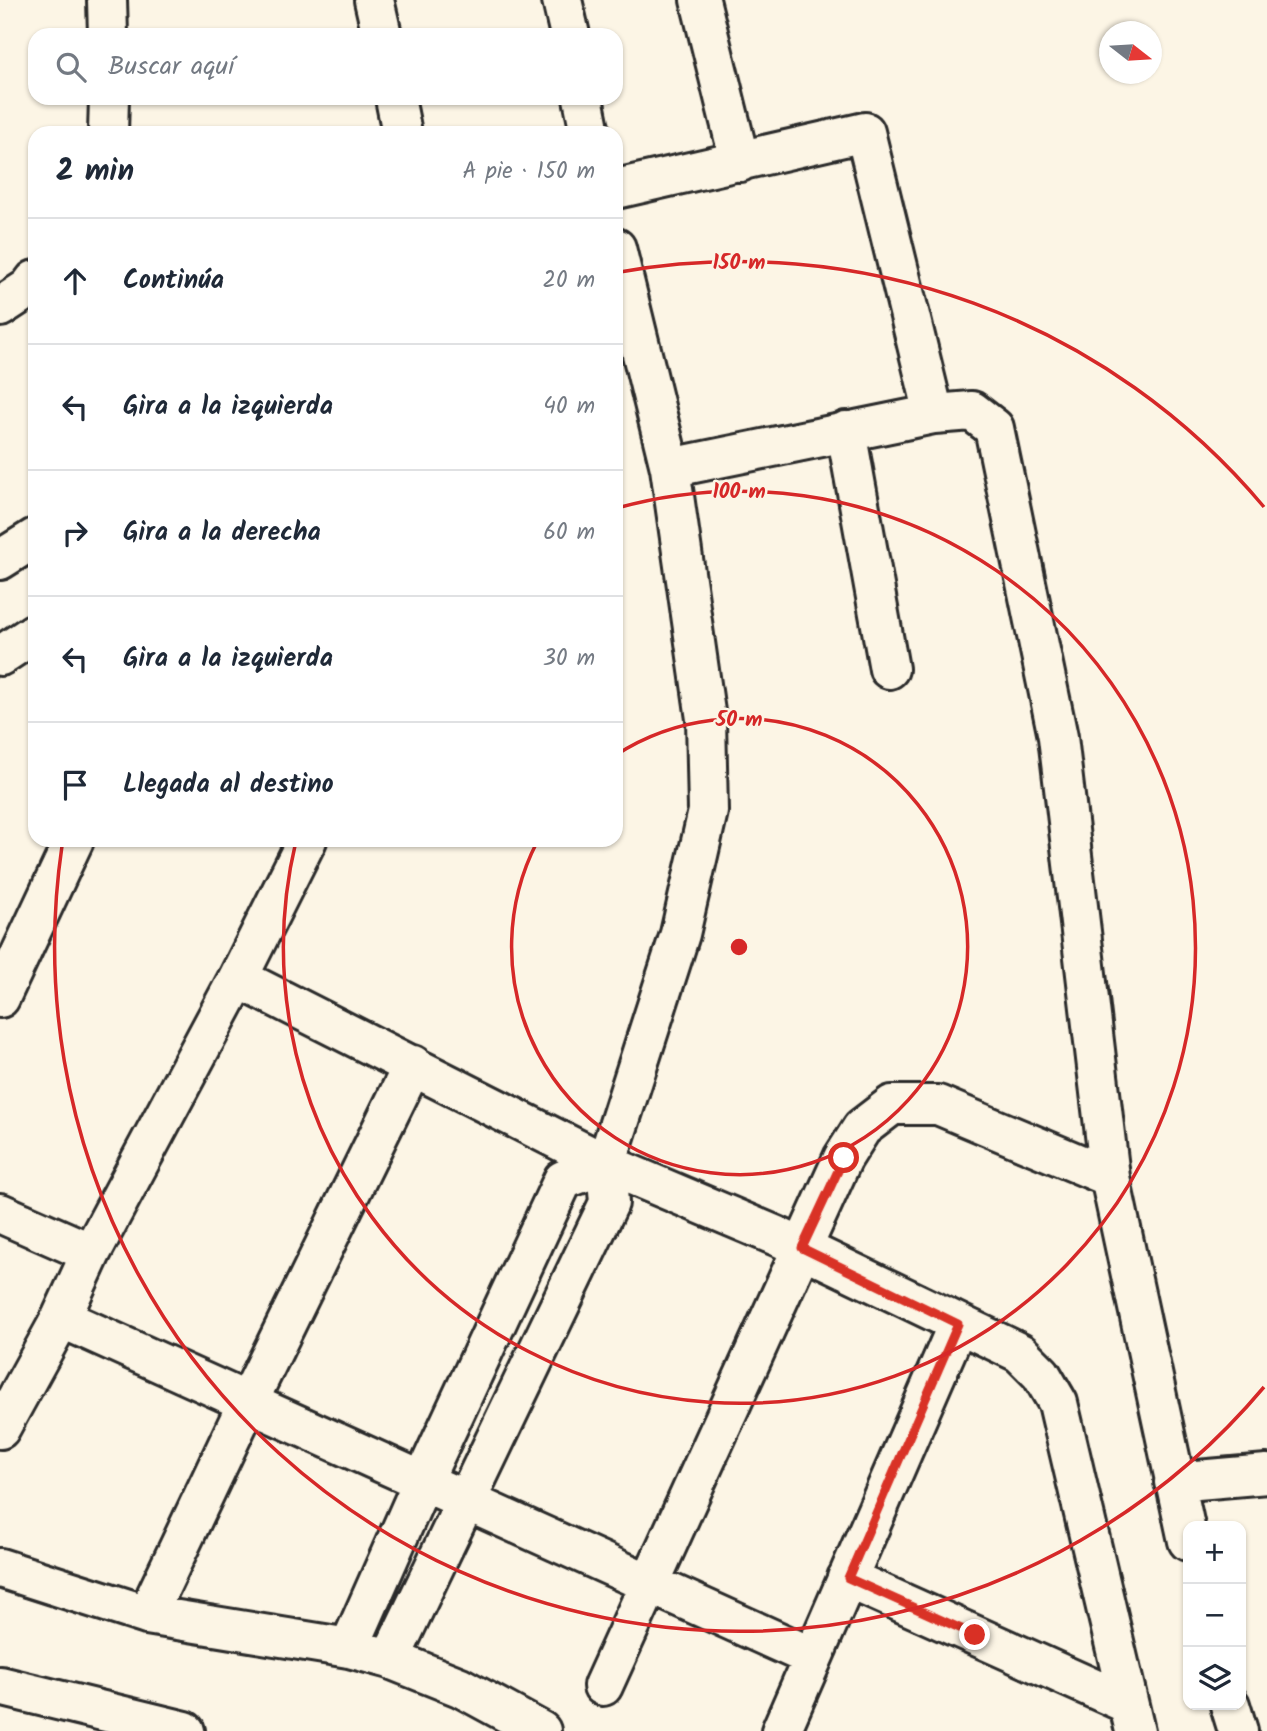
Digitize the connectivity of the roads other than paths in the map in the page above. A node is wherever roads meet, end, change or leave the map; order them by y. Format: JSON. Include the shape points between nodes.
{"nodes":[{"id":1,"x":107,"y":0,"type":"edge"},
{"id":2,"x":374,"y":0,"type":"edge"},
{"id":3,"x":562,"y":0,"type":"edge"},
{"id":4,"x":700,"y":0,"type":"edge"},
{"id":5,"x":108,"y":28,"type":"edge"},
{"id":6,"x":380,"y":28,"type":"edge"},
{"id":7,"x":568,"y":28,"type":"edge"},
{"id":8,"x":109,"y":105,"type":"edge"},
{"id":9,"x":396,"y":105,"type":"edge"},
{"id":10,"x":584,"y":105,"type":"edge"},
{"id":11,"x":108,"y":126,"type":"edge"},
{"id":12,"x":401,"y":126,"type":"edge"},
{"id":13,"x":589,"y":126,"type":"edge"},
{"id":14,"x":740,"y":162,"type":"junction"},
{"id":15,"x":623,"y":187,"type":"edge"},
{"id":16,"x":623,"y":277,"type":"edge"},
{"id":17,"x":28,"y":289,"type":"edge"},
{"id":18,"x":0,"y":307,"type":"edge"},
{"id":19,"x":934,"y":414,"type":"junction"},
{"id":20,"x":846,"y":431,"type":"junction"},
{"id":21,"x":670,"y":468,"type":"junction"},
{"id":22,"x":28,"y":543,"type":"edge"},
{"id":23,"x":0,"y":561,"type":"edge"},
{"id":24,"x":28,"y":638,"type":"edge"},
{"id":25,"x":0,"y":656,"type":"edge"},
{"id":26,"x":889,"y":669,"type":"dead end"},
{"id":27,"x":71,"y":847,"type":"edge"},
{"id":28,"x":303,"y":847,"type":"edge"},
{"id":29,"x":238,"y":978,"type":"junction"},
{"id":30,"x":0,"y":998,"type":"edge"},
{"id":31,"x":413,"y":1065,"type":"junction"},
{"id":32,"x":606,"y":1164,"type":"junction"},
{"id":33,"x":1110,"y":1177,"type":"junction"},
{"id":34,"x":0,"y":1213,"type":"edge"},
{"id":35,"x":802,"y":1248,"type":"junction"},
{"id":36,"x":91,"y":1253,"type":"junction"},
{"id":37,"x":61,"y":1318,"type":"junction"},
{"id":38,"x":958,"y":1324,"type":"junction"},
{"id":39,"x":247,"y":1402,"type":"junction"},
{"id":40,"x":0,"y":1429,"type":"edge"},
{"id":41,"x":1267,"y":1474,"type":"edge"},
{"id":42,"x":1174,"y":1482,"type":"junction"},
{"id":43,"x":422,"y":1483,"type":"junction"},
{"id":44,"x":465,"y":1501,"type":"junction"},
{"id":45,"x":1183,"y":1521,"type":"edge"},
{"id":46,"x":0,"y":1568,"type":"edge"},
{"id":47,"x":848,"y":1578,"type":"junction"},
{"id":48,"x":649,"y":1583,"type":"junction"},
{"id":49,"x":147,"y":1615,"type":"junction"},
{"id":50,"x":349,"y":1648,"type":"junction"},
{"id":51,"x":812,"y":1657,"type":"junction"},
{"id":52,"x":390,"y":1659,"type":"junction"},
{"id":53,"x":0,"y":1686,"type":"edge"},
{"id":54,"x":603,"y":1686,"type":"dead end"},
{"id":55,"x":1232,"y":1710,"type":"edge"},
{"id":56,"x":1132,"y":1717,"type":"edge"},
{"id":57,"x":185,"y":1731,"type":"edge"},
{"id":58,"x":541,"y":1731,"type":"edge"},
{"id":59,"x":781,"y":1731,"type":"edge"},
{"id":60,"x":1238,"y":1731,"type":"edge"}],
"edges":[{"from":1,"to":5,"type":"street"},
{"from":2,"to":6,"type":"street"},
{"from":3,"to":7,"type":"street"},
{"from":4,"to":14,"type":"street"},
{"from":8,"to":11,"type":"street"},
{"from":9,"to":12,"type":"street"},
{"from":10,"to":13,"type":"street"},
{"from":14,"to":15,"type":"street"},
{"from":14,"to":19,"type":"street","via":[[865,132]]},
{"from":16,"to":21,"type":"street"},
{"from":17,"to":18,"type":"street"},
{"from":19,"to":20,"type":"street"},
{"from":19,"to":33,"type":"street","via":[[972,411],[994,428],[1058,737]]},
{"from":20,"to":21,"type":"street"},
{"from":20,"to":26,"type":"street"},
{"from":21,"to":32,"type":"street","via":[[706,719],[708,811],[680,934]]},
{"from":22,"to":23,"type":"street"},
{"from":24,"to":25,"type":"street"},
{"from":27,"to":30,"type":"street"},
{"from":28,"to":29,"type":"street"},
{"from":29,"to":31,"type":"street"},
{"from":29,"to":36,"type":"street"},
{"from":31,"to":32,"type":"street"},
{"from":31,"to":39,"type":"street"},
{"from":32,"to":35,"type":"street"},
{"from":32,"to":43,"type":"street","via":[[563,1180]]},
{"from":32,"to":44,"type":"street","via":[[609,1203]]},
{"from":33,"to":35,"type":"street","via":[[938,1105],[892,1105],[862,1128]]},
{"from":33,"to":42,"type":"street"},
{"from":34,"to":36,"type":"street"},
{"from":35,"to":38,"type":"street"},
{"from":35,"to":48,"type":"street"},
{"from":36,"to":37,"type":"street"},
{"from":37,"to":39,"type":"street"},
{"from":37,"to":40,"type":"street"},
{"from":38,"to":47,"type":"street"},
{"from":38,"to":56,"type":"street","via":[[1020,1353],[1041,1374],[1058,1403]]},
{"from":39,"to":43,"type":"street"},
{"from":39,"to":49,"type":"street"},
{"from":41,"to":42,"type":"street"},
{"from":42,"to":45,"type":"street"},
{"from":43,"to":44,"type":"street"},
{"from":43,"to":50,"type":"street"},
{"from":44,"to":48,"type":"street"},
{"from":44,"to":52,"type":"street"},
{"from":46,"to":49,"type":"street"},
{"from":47,"to":51,"type":"street"},
{"from":47,"to":56,"type":"street"},
{"from":48,"to":51,"type":"street"},
{"from":48,"to":54,"type":"street"},
{"from":49,"to":50,"type":"street"},
{"from":50,"to":52,"type":"street"},
{"from":51,"to":59,"type":"street"},
{"from":52,"to":58,"type":"street","via":[[460,1687]]},
{"from":53,"to":57,"type":"street"},
{"from":55,"to":60,"type":"street"}]}
